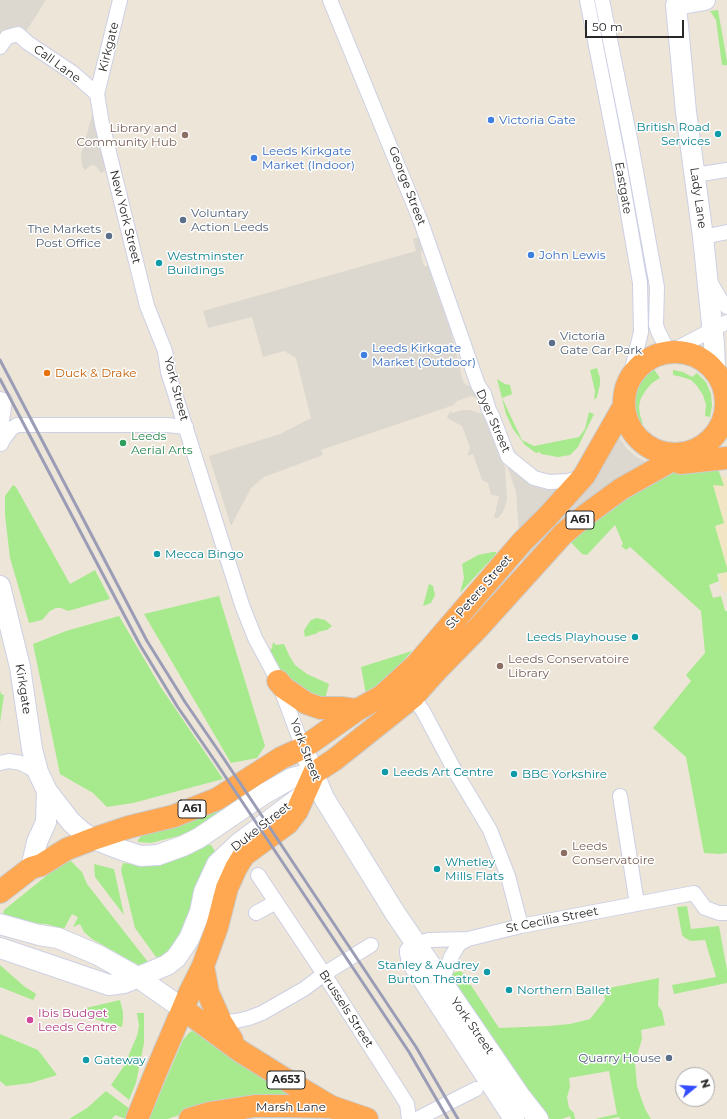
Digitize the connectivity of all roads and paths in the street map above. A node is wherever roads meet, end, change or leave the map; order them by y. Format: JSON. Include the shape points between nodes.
{"nodes":[{"id":1,"x":120,"y":0,"type":"edge"},
{"id":2,"x":330,"y":0,"type":"edge"},
{"id":3,"x":587,"y":0,"type":"edge"},
{"id":4,"x":602,"y":0,"type":"edge"},
{"id":5,"x":705,"y":0,"type":"edge"},
{"id":6,"x":675,"y":3,"type":"edge"},
{"id":7,"x":0,"y":47,"type":"edge"},
{"id":8,"x":97,"y":94,"type":"junction"},
{"id":9,"x":727,"y":170,"type":"edge"},
{"id":10,"x":695,"y":175,"type":"junction"},
{"id":11,"x":727,"y":232,"type":"edge"},
{"id":12,"x":704,"y":237,"type":"junction"},
{"id":13,"x":707,"y":276,"type":"junction"},
{"id":14,"x":727,"y":307,"type":"edge"},
{"id":15,"x":720,"y":326,"type":"edge"},
{"id":16,"x":160,"y":338,"type":"joint"},
{"id":17,"x":670,"y":351,"type":"junction"},
{"id":18,"x":467,"y":352,"type":"joint"},
{"id":19,"x":719,"y":372,"type":"edge"},
{"id":20,"x":630,"y":377,"type":"junction"},
{"id":21,"x":3,"y":399,"type":"edge"},
{"id":22,"x":624,"y":406,"type":"junction"},
{"id":23,"x":186,"y":427,"type":"junction"},
{"id":24,"x":727,"y":442,"type":"edge"},
{"id":25,"x":1,"y":444,"type":"edge"},
{"id":26,"x":692,"y":451,"type":"junction"},
{"id":27,"x":727,"y":458,"type":"edge"},
{"id":28,"x":652,"y":472,"type":"junction"},
{"id":29,"x":584,"y":476,"type":"junction"},
{"id":30,"x":0,"y":586,"type":"edge"},
{"id":31,"x":278,"y":681,"type":"junction"},
{"id":32,"x":413,"y":697,"type":"junction"},
{"id":33,"x":357,"y":710,"type":"junction"},
{"id":34,"x":303,"y":748,"type":"junction"},
{"id":35,"x":0,"y":763,"type":"edge"},
{"id":36,"x":38,"y":772,"type":"junction"},
{"id":37,"x":314,"y":773,"type":"junction"},
{"id":38,"x":47,"y":791,"type":"junction"},
{"id":39,"x":303,"y":795,"type":"junction"},
{"id":40,"x":620,"y":796,"type":"dead end"},
{"id":41,"x":93,"y":839,"type":"junction"},
{"id":42,"x":244,"y":855,"type":"junction"},
{"id":43,"x":31,"y":868,"type":"junction"},
{"id":44,"x":258,"y":875,"type":"dead end"},
{"id":45,"x":0,"y":892,"type":"edge"},
{"id":46,"x":276,"y":902,"type":"junction"},
{"id":47,"x":637,"y":904,"type":"junction"},
{"id":48,"x":200,"y":912,"type":"junction"},
{"id":49,"x":256,"y":913,"type":"dead end"},
{"id":50,"x":727,"y":913,"type":"edge"},
{"id":51,"x":0,"y":924,"type":"edge"},
{"id":52,"x":521,"y":926,"type":"junction"},
{"id":53,"x":468,"y":938,"type":"junction"},
{"id":54,"x":371,"y":945,"type":"dead end"},
{"id":55,"x":0,"y":948,"type":"edge"},
{"id":56,"x":411,"y":949,"type":"junction"},
{"id":57,"x":203,"y":966,"type":"junction"},
{"id":58,"x":324,"y":974,"type":"junction"},
{"id":59,"x":139,"y":978,"type":"junction"},
{"id":60,"x":444,"y":985,"type":"junction"},
{"id":61,"x":190,"y":1014,"type":"junction"},
{"id":62,"x":221,"y":1022,"type":"junction"},
{"id":63,"x":240,"y":1051,"type":"junction"},
{"id":64,"x":476,"y":1089,"type":"dead end"},
{"id":65,"x":332,"y":1107,"type":"junction"},
{"id":66,"x":137,"y":1119,"type":"edge"},
{"id":67,"x":190,"y":1119,"type":"edge"},
{"id":68,"x":366,"y":1119,"type":"edge"},
{"id":69,"x":409,"y":1119,"type":"edge"},
{"id":70,"x":417,"y":1119,"type":"edge"},
{"id":71,"x":514,"y":1119,"type":"edge"},
{"id":72,"x":538,"y":1119,"type":"edge"}],
"edges":[{"from":1,"to":8,"type":"street","name":"Kirkgate"},
{"from":2,"to":18,"type":"street","name":"George Street","via":[[421,222]]},
{"from":3,"to":20,"type":"street","name":"Eastgate","via":[[640,283],[641,332]]},
{"from":4,"to":17,"type":"street","name":"Eastgate","via":[[656,280],[656,325]]},
{"from":5,"to":6,"type":"street"},
{"from":6,"to":10,"type":"street","name":"Lady Lane"},
{"from":7,"to":8,"type":"street","name":"Call Lane","via":[[7,37],[18,34],[73,73]]},
{"from":8,"to":16,"type":"street","name":"New York Street","via":[[102,124],[146,301]]},
{"from":9,"to":10,"type":"street"},
{"from":10,"to":12,"type":"street","name":"Lady Lane"},
{"from":11,"to":12,"type":"street"},
{"from":12,"to":13,"type":"street","name":"Lady Lane"},
{"from":13,"to":14,"type":"street","name":"Lady Lane"},
{"from":13,"to":15,"type":"street","name":"Lady Lane"},
{"from":15,"to":17,"type":"street"},
{"from":15,"to":19,"type":"street","name":"Lady Lane"},
{"from":16,"to":23,"type":"street","name":"York Street"},
{"from":17,"to":19,"type":"highway","number":"A61","via":[[686,352],[700,358]]},
{"from":17,"to":20,"type":"highway","name":"Eastgate","number":"A61","via":[[653,356],[640,365]]},
{"from":18,"to":29,"type":"street","name":"Dyer Street","via":[[508,457],[534,478],[549,482],[568,481]]},
{"from":19,"to":26,"type":"highway","number":"A61","via":[[727,402],[725,416],[711,439]]},
{"from":20,"to":22,"type":"highway","name":"Eastgate","number":"A61","via":[[624,393]]},
{"from":21,"to":25,"type":"street"},
{"from":22,"to":26,"type":"highway","name":"Eastgate","number":"A61","via":[[627,422],[635,435],[645,444],[657,451],[671,454]]},
{"from":22,"to":29,"type":"highway","name":"St Peters Street","number":"A61"},
{"from":23,"to":25,"type":"street","via":[[17,425],[11,429]]},
{"from":23,"to":31,"type":"street","name":"York Street","via":[[242,605],[255,638]]},
{"from":24,"to":26,"type":"highway","number":"A61","via":[[714,443]]},
{"from":26,"to":28,"type":"highway","name":"St Peters Street","number":"A61"},
{"from":27,"to":28,"type":"highway","number":"A61","via":[[677,464]]},
{"from":28,"to":32,"type":"highway","name":"St Peters Street","number":"A61","via":[[621,489],[563,534]]},
{"from":29,"to":33,"type":"highway","name":"St Peters Street","number":"A61","via":[[522,542],[417,664],[382,696]]},
{"from":30,"to":36,"type":"street","name":"Kirkgate","via":[[20,667],[32,749]]},
{"from":31,"to":33,"type":"highway","via":[[306,703],[320,708]]},
{"from":31,"to":34,"type":"street","name":"York Street"},
{"from":32,"to":37,"type":"highway","number":"A61"},
{"from":32,"to":52,"type":"street","via":[[490,830],[508,876]]},
{"from":33,"to":34,"type":"highway","name":"St Peters Street","number":"A61"},
{"from":34,"to":37,"type":"street","name":"York Street"},
{"from":34,"to":41,"type":"highway","number":"A61","via":[[211,801],[174,816]]},
{"from":35,"to":36,"type":"street","via":[[21,763]]},
{"from":36,"to":38,"type":"street","name":"Kirkgate"},
{"from":37,"to":39,"type":"highway","name":"Duke Street"},
{"from":37,"to":41,"type":"street","via":[[292,778],[199,838],[158,855],[141,856]]},
{"from":37,"to":56,"type":"street","name":"York Street","via":[[324,798]]},
{"from":38,"to":41,"type":"street","via":[[71,822]]},
{"from":38,"to":43,"type":"street","via":[[46,822],[37,842]]},
{"from":39,"to":42,"type":"highway","via":[[288,823]]},
{"from":39,"to":48,"type":"street","name":"Duke Street","via":[[238,844],[217,864],[204,892]]},
{"from":40,"to":47,"type":"street"},
{"from":41,"to":43,"type":"highway","number":"A61","via":[[67,850],[41,866]]},
{"from":42,"to":48,"type":"street","via":[[222,880]]},
{"from":42,"to":57,"type":"highway","via":[[226,888]]},
{"from":43,"to":45,"type":"highway","number":"A61"},
{"from":44,"to":46,"type":"street","name":"Brussels Street"},
{"from":46,"to":49,"type":"street"},
{"from":46,"to":58,"type":"street","name":"Brussels Street"},
{"from":47,"to":50,"type":"street","name":"St Cecilia Street","via":[[694,892],[705,908]]},
{"from":47,"to":52,"type":"street","name":"St Cecilia Street"},
{"from":48,"to":59,"type":"street","name":"Duke Street","via":[[176,958]]},
{"from":51,"to":59,"type":"street","number":"A653","via":[[58,938],[98,955]]},
{"from":52,"to":53,"type":"street","name":"St Cecilia Street"},
{"from":53,"to":56,"type":"street","name":"St Cecilia Street","via":[[429,940]]},
{"from":53,"to":60,"type":"street","via":[[451,956]]},
{"from":54,"to":58,"type":"street"},
{"from":55,"to":59,"type":"street","name":"Duke Street","via":[[109,985]]},
{"from":56,"to":60,"type":"street","name":"York Street"},
{"from":56,"to":71,"type":"street","name":"York Street"},
{"from":57,"to":61,"type":"highway"},
{"from":57,"to":62,"type":"highway","via":[[208,993]]},
{"from":58,"to":62,"type":"street","via":[[304,989],[262,1013],[243,1020]]},
{"from":58,"to":69,"type":"street","name":"Brussels Street","via":[[407,1104]]},
{"from":59,"to":61,"type":"street","number":"A653"},
{"from":60,"to":72,"type":"street","name":"York Street"},
{"from":61,"to":62,"type":"street"},
{"from":61,"to":63,"type":"highway","number":"A653"},
{"from":61,"to":66,"type":"highway"},
{"from":62,"to":63,"type":"highway"},
{"from":63,"to":65,"type":"highway","number":"A653"},
{"from":64,"to":70,"type":"street"},
{"from":65,"to":67,"type":"highway","name":"Marsh Lane","via":[[255,1106]]},
{"from":65,"to":68,"type":"highway","name":"Marsh Lane","number":"A653"}]}
